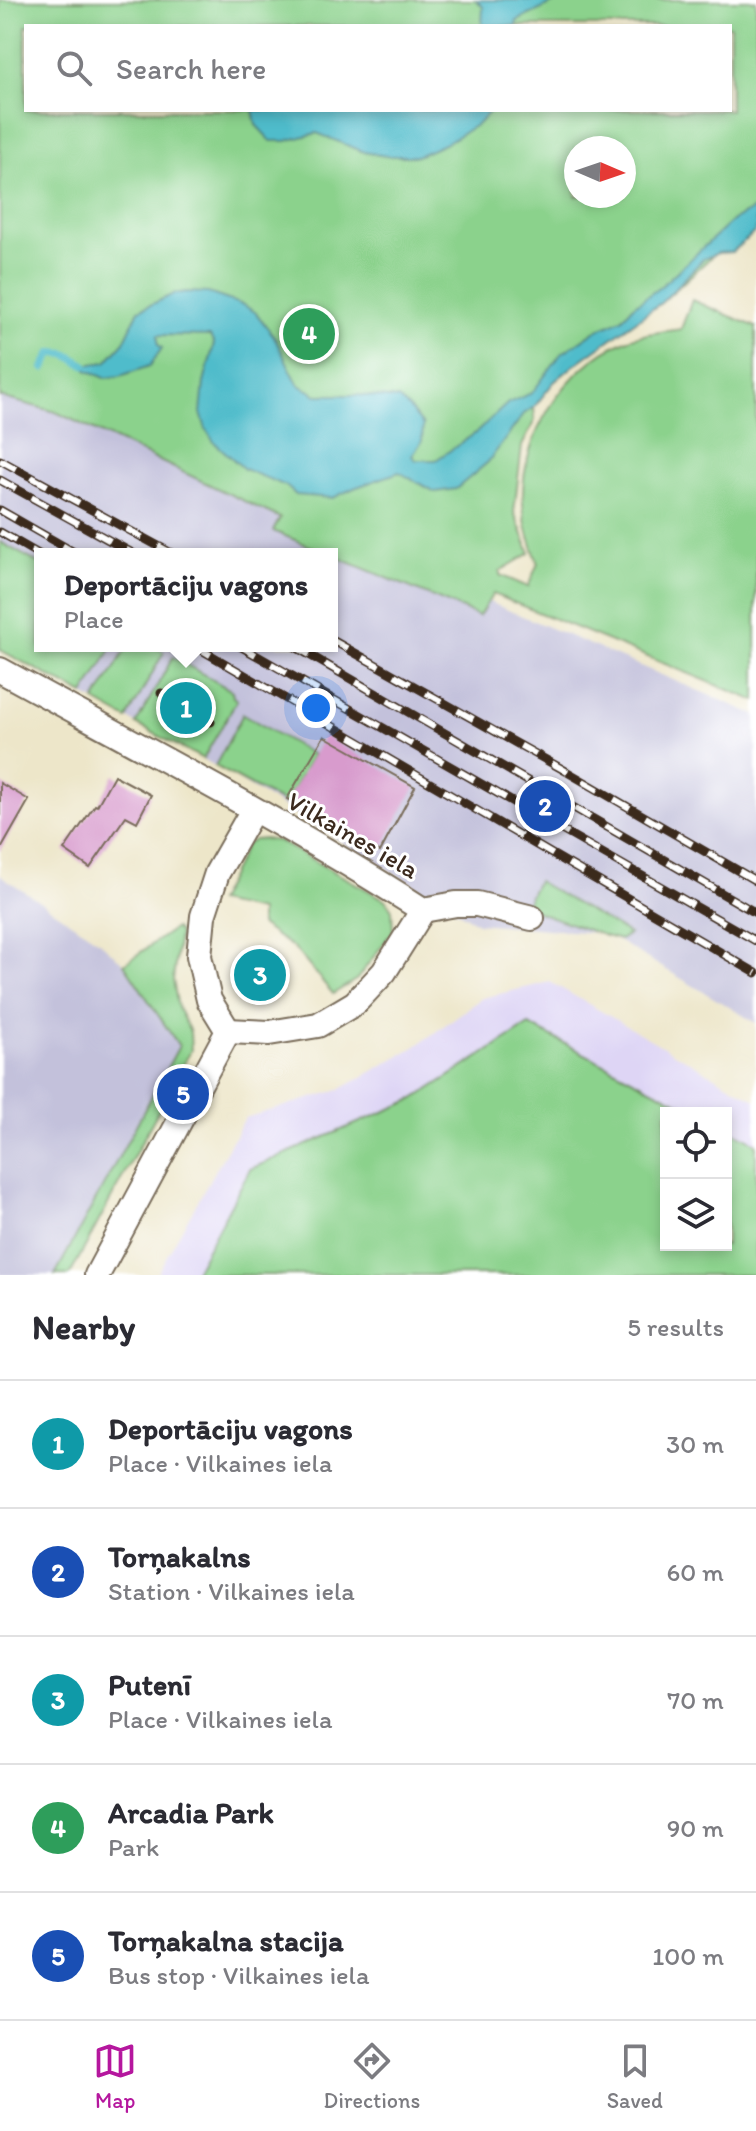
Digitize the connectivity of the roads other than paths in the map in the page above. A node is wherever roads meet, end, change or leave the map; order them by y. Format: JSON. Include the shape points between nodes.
{"nodes":[{"id":1,"x":0,"y":670,"type":"edge"},
{"id":2,"x":253,"y":810,"type":"junction"},
{"id":3,"x":423,"y":910,"type":"junction"},
{"id":4,"x":532,"y":918,"type":"dead end"},
{"id":5,"x":228,"y":1031,"type":"junction"},
{"id":6,"x":97,"y":1275,"type":"edge"}],
"edges":[{"from":1,"to":2,"type":"street","name":"Vilkaines iela"},
{"from":2,"to":3,"type":"street","name":"Vilkaines iela"},
{"from":2,"to":5,"type":"street","name":"Vilkaines iela","via":[[217,873],[203,916],[202,971],[209,1000]]},
{"from":3,"to":4,"type":"street","name":"Vilkaines iela","via":[[477,904]]},
{"from":3,"to":5,"type":"street","name":"Vilkaines iela","via":[[384,972],[355,1003],[318,1025],[269,1033]]},
{"from":5,"to":6,"type":"street"}]}
